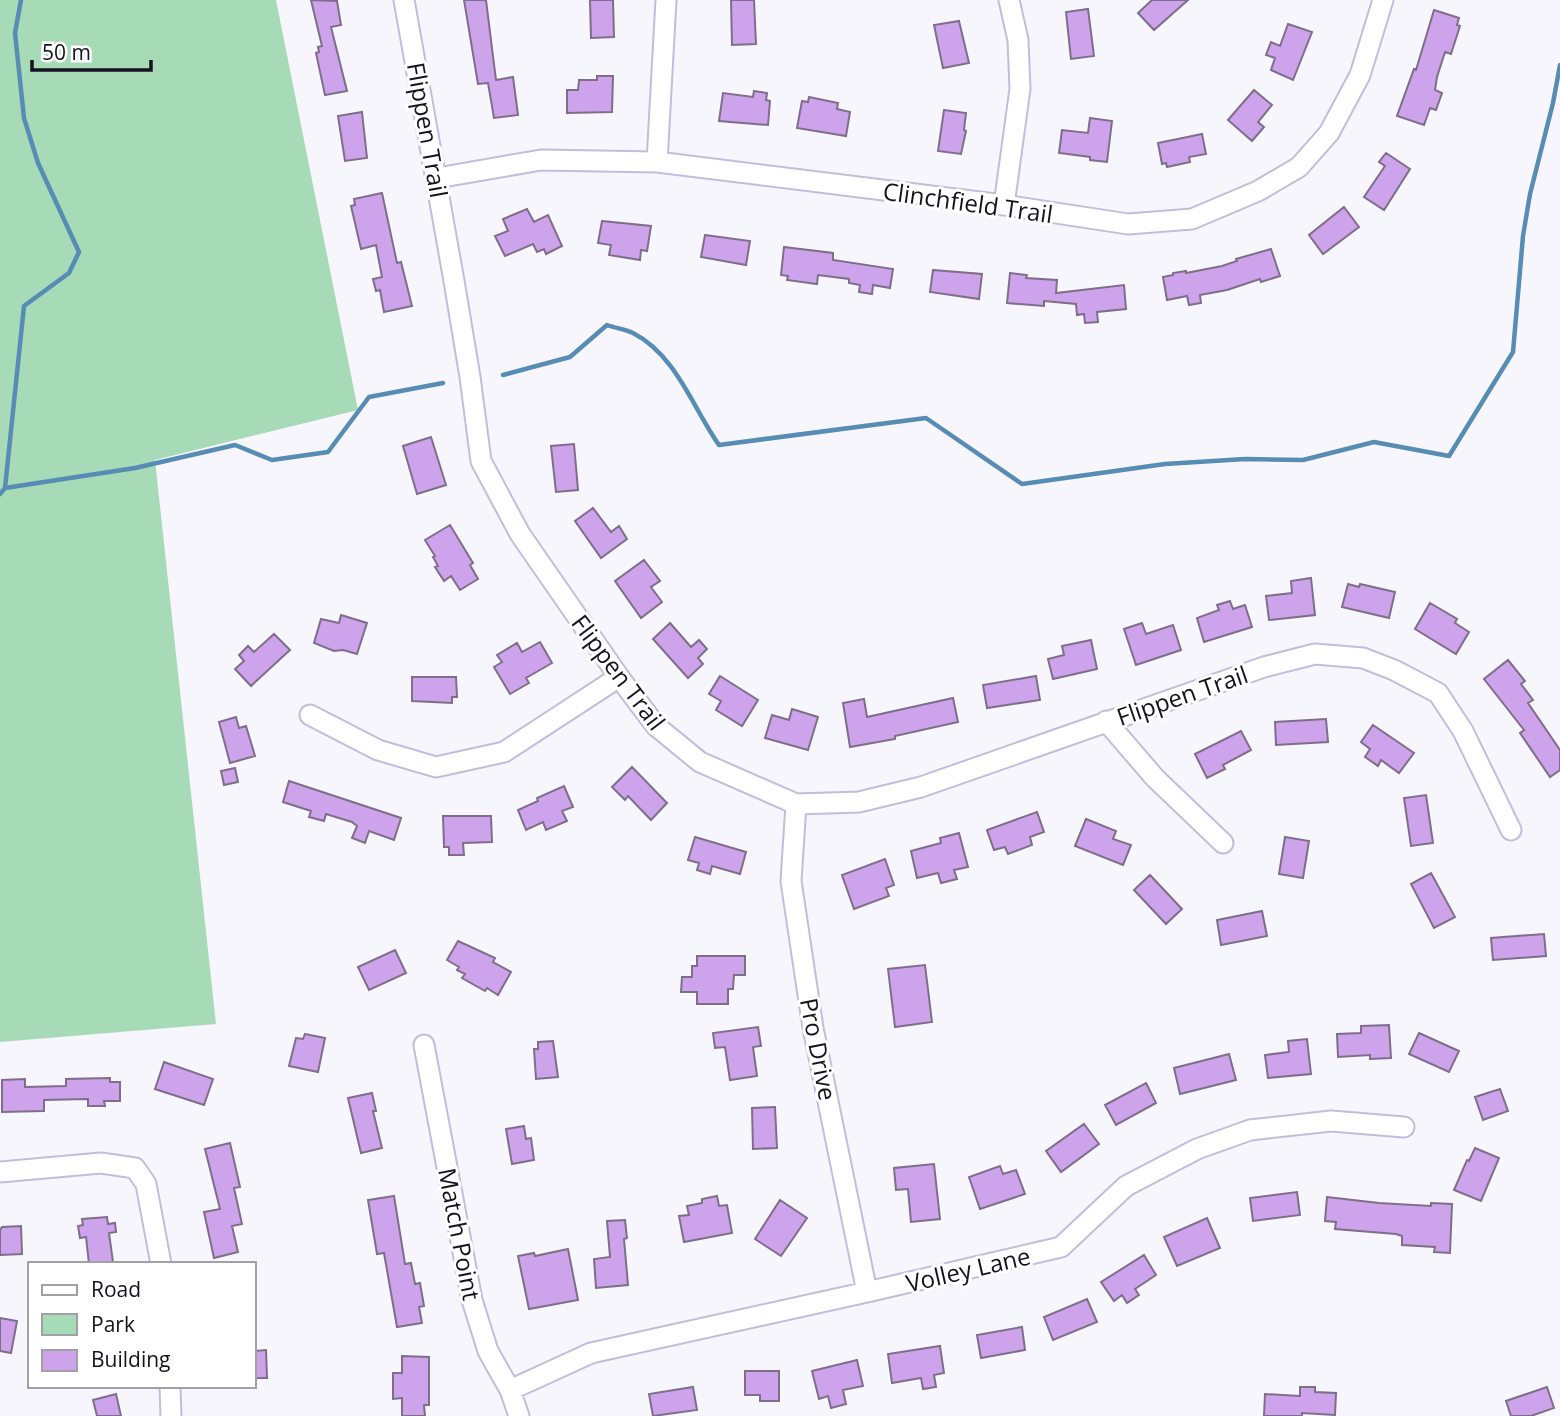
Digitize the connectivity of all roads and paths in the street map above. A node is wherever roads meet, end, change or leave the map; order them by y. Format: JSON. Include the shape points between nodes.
{"nodes":[{"id":1,"x":404,"y":0,"type":"edge"},
{"id":2,"x":666,"y":0,"type":"edge"},
{"id":3,"x":1009,"y":0,"type":"edge"},
{"id":4,"x":1383,"y":0,"type":"edge"},
{"id":5,"x":657,"y":162,"type":"junction"},
{"id":6,"x":437,"y":178,"type":"junction"},
{"id":7,"x":1004,"y":205,"type":"junction"},
{"id":8,"x":619,"y":677,"type":"junction"},
{"id":9,"x":310,"y":715,"type":"dead end"},
{"id":10,"x":1105,"y":721,"type":"junction"},
{"id":11,"x":796,"y":804,"type":"junction"},
{"id":12,"x":1511,"y":831,"type":"dead end"},
{"id":13,"x":1223,"y":843,"type":"dead end"},
{"id":14,"x":424,"y":1045,"type":"dead end"},
{"id":15,"x":1404,"y":1127,"type":"dead end"},
{"id":16,"x":0,"y":1172,"type":"edge"},
{"id":17,"x":161,"y":1262,"type":"edge"},
{"id":18,"x":867,"y":1293,"type":"junction"},
{"id":19,"x":170,"y":1388,"type":"edge"},
{"id":20,"x":510,"y":1390,"type":"junction"},
{"id":21,"x":171,"y":1416,"type":"edge"},
{"id":22,"x":519,"y":1416,"type":"edge"}],
"edges":[{"from":1,"to":6,"type":"street","name":"Flippen Trail"},
{"from":2,"to":5,"type":"street"},
{"from":3,"to":7,"type":"street","via":[[1018,40],[1020,89]]},
{"from":4,"to":7,"type":"street","name":"Clinchfield Trail","via":[[1360,75],[1329,133],[1299,167],[1258,191],[1192,219],[1128,224]]},
{"from":5,"to":6,"type":"street","name":"Clinchfield Trail","via":[[541,160]]},
{"from":5,"to":7,"type":"street","name":"Clinchfield Trail"},
{"from":6,"to":8,"type":"street","name":"Flippen Trail","via":[[481,461],[520,534]]},
{"from":8,"to":9,"type":"street","via":[[504,752],[436,767],[379,750]]},
{"from":8,"to":11,"type":"street","name":"Flippen Trail","via":[[656,726],[700,762]]},
{"from":10,"to":11,"type":"street","name":"Flippen Trail","via":[[921,787],[859,802]]},
{"from":10,"to":12,"type":"street","name":"Flippen Trail","via":[[1315,654],[1363,658],[1438,693],[1463,731]]},
{"from":10,"to":13,"type":"street","via":[[1155,778]]},
{"from":11,"to":18,"type":"street","name":"Pro Drive","via":[[791,881],[813,1027]]},
{"from":14,"to":20,"type":"street","name":"Match Point","via":[[472,1300],[488,1351]]},
{"from":15,"to":18,"type":"street","name":"Volley Lane","via":[[1331,1121],[1250,1130],[1197,1149],[1126,1186],[1061,1247]]},
{"from":16,"to":17,"type":"street","via":[[101,1163],[135,1168],[146,1184]]},
{"from":18,"to":20,"type":"street","name":"Volley Lane","via":[[591,1353]]},
{"from":19,"to":21,"type":"street"},
{"from":20,"to":22,"type":"street","name":"Match Point"}]}
